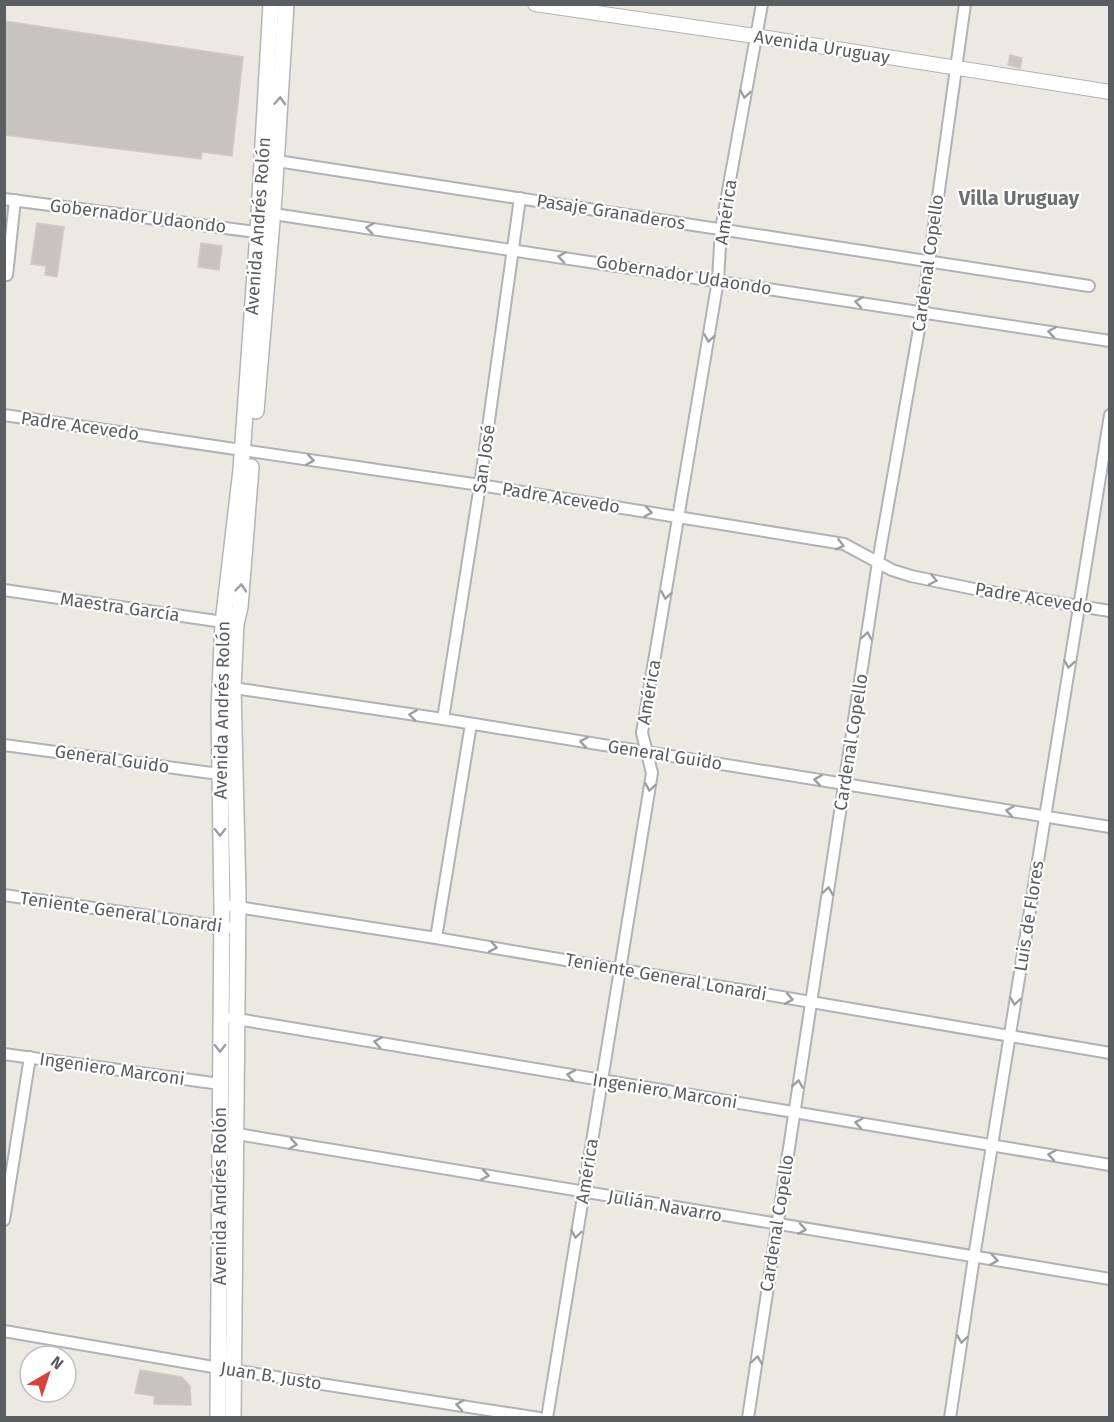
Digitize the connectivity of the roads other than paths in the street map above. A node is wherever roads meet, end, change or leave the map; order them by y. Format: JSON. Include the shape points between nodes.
{"nodes":[{"id":1,"x":272,"y":4,"type":"edge"},
{"id":2,"x":286,"y":4,"type":"edge"},
{"id":3,"x":535,"y":4,"type":"edge"},
{"id":4,"x":762,"y":4,"type":"edge"},
{"id":5,"x":965,"y":4,"type":"edge"},
{"id":6,"x":564,"y":6,"type":"edge"},
{"id":7,"x":755,"y":36,"type":"junction"},
{"id":8,"x":955,"y":68,"type":"junction"},
{"id":9,"x":1110,"y":92,"type":"edge"},
{"id":10,"x":277,"y":161,"type":"junction"},
{"id":11,"x":520,"y":198,"type":"junction"},
{"id":12,"x":10,"y":200,"type":"edge"},
{"id":13,"x":266,"y":212,"type":"junction"},
{"id":14,"x":721,"y":229,"type":"junction"},
{"id":15,"x":264,"y":233,"type":"junction"},
{"id":16,"x":513,"y":249,"type":"junction"},
{"id":17,"x":929,"y":261,"type":"junction"},
{"id":18,"x":7,"y":275,"type":"dead end"},
{"id":19,"x":718,"y":280,"type":"junction"},
{"id":20,"x":1089,"y":286,"type":"dead end"},
{"id":21,"x":922,"y":312,"type":"junction"},
{"id":22,"x":1110,"y":341,"type":"edge"},
{"id":23,"x":4,"y":415,"type":"edge"},
{"id":24,"x":1110,"y":415,"type":"edge"},
{"id":25,"x":247,"y":450,"type":"junction"},
{"id":26,"x":480,"y":485,"type":"junction"},
{"id":27,"x":679,"y":517,"type":"junction"},
{"id":28,"x":878,"y":562,"type":"junction"},
{"id":29,"x":4,"y":590,"type":"edge"},
{"id":30,"x":1079,"y":606,"type":"junction"},
{"id":31,"x":1110,"y":611,"type":"edge"},
{"id":32,"x":230,"y":623,"type":"junction"},
{"id":33,"x":226,"y":687,"type":"junction"},
{"id":34,"x":442,"y":719,"type":"junction"},
{"id":35,"x":471,"y":724,"type":"junction"},
{"id":36,"x":4,"y":744,"type":"edge"},
{"id":37,"x":646,"y":752,"type":"junction"},
{"id":38,"x":219,"y":774,"type":"junction"},
{"id":39,"x":844,"y":784,"type":"junction"},
{"id":40,"x":1045,"y":817,"type":"junction"},
{"id":41,"x":1110,"y":827,"type":"edge"},
{"id":42,"x":4,"y":895,"type":"edge"},
{"id":43,"x":222,"y":905,"type":"junction"},
{"id":44,"x":238,"y":908,"type":"junction"},
{"id":45,"x":220,"y":927,"type":"junction"},
{"id":46,"x":238,"y":930,"type":"junction"},
{"id":47,"x":436,"y":938,"type":"junction"},
{"id":48,"x":620,"y":969,"type":"junction"},
{"id":49,"x":811,"y":1003,"type":"junction"},
{"id":50,"x":220,"y":1017,"type":"junction"},
{"id":51,"x":236,"y":1018,"type":"junction"},
{"id":52,"x":1009,"y":1037,"type":"junction"},
{"id":53,"x":1110,"y":1053,"type":"edge"},
{"id":54,"x":4,"y":1054,"type":"edge"},
{"id":55,"x":30,"y":1057,"type":"junction"},
{"id":56,"x":602,"y":1081,"type":"junction"},
{"id":57,"x":220,"y":1084,"type":"junction"},
{"id":58,"x":794,"y":1112,"type":"junction"},
{"id":59,"x":220,"y":1131,"type":"junction"},
{"id":60,"x":235,"y":1134,"type":"junction"},
{"id":61,"x":992,"y":1145,"type":"junction"},
{"id":62,"x":1110,"y":1165,"type":"edge"},
{"id":63,"x":583,"y":1191,"type":"junction"},
{"id":64,"x":4,"y":1220,"type":"edge"},
{"id":65,"x":777,"y":1225,"type":"junction"},
{"id":66,"x":974,"y":1257,"type":"junction"},
{"id":67,"x":1110,"y":1279,"type":"edge"},
{"id":68,"x":4,"y":1331,"type":"edge"},
{"id":69,"x":226,"y":1369,"type":"junction"},
{"id":70,"x":218,"y":1418,"type":"edge"},
{"id":71,"x":233,"y":1418,"type":"edge"},
{"id":72,"x":539,"y":1418,"type":"edge"},
{"id":73,"x":546,"y":1418,"type":"edge"},
{"id":74,"x":748,"y":1418,"type":"edge"},
{"id":75,"x":950,"y":1418,"type":"edge"}],
"edges":[{"from":1,"to":13,"type":"main road","name":"Avenida Andrés Rolón"},
{"from":10,"to":2,"type":"main road","name":"Avenida Andrés Rolón","one_way":true},
{"from":3,"to":6,"type":"street","name":"Avenida Uruguay"},
{"from":4,"to":7,"type":"street","name":"América"},
{"from":5,"to":8,"type":"street","name":"Cardenal Copello"},
{"from":6,"to":7,"type":"street","name":"Avenida Uruguay"},
{"from":7,"to":8,"type":"street","name":"Avenida Uruguay"},
{"from":7,"to":14,"type":"street","name":"América","one_way":true},
{"from":8,"to":9,"type":"street","name":"Avenida Uruguay"},
{"from":8,"to":17,"type":"street","name":"Cardenal Copello"},
{"from":10,"to":11,"type":"street","name":"Pasaje Granaderos"},
{"from":10,"to":13,"type":"main road","name":"Avenida Andrés Rolón"},
{"from":11,"to":14,"type":"street","name":"Pasaje Granaderos"},
{"from":11,"to":16,"type":"street","name":"San José"},
{"from":12,"to":15,"type":"street","name":"Gobernador Udaondo"},
{"from":12,"to":18,"type":"street"},
{"from":13,"to":15,"type":"main road","name":"Avenida Andrés Rolón"},
{"from":16,"to":13,"type":"street","name":"Gobernador Udaondo","one_way":true},
{"from":14,"to":17,"type":"street","name":"Pasaje Granaderos"},
{"from":14,"to":19,"type":"street","name":"América"},
{"from":15,"to":25,"type":"main road","name":"Avenida Andrés Rolón"},
{"from":19,"to":16,"type":"street","name":"Gobernador Udaondo","one_way":true},
{"from":16,"to":26,"type":"street","name":"San José"},
{"from":17,"to":20,"type":"street","name":"Pasaje Granaderos"},
{"from":17,"to":21,"type":"street","name":"Cardenal Copello"},
{"from":21,"to":19,"type":"street","name":"Gobernador Udaondo","one_way":true},
{"from":19,"to":27,"type":"street","name":"América","one_way":true},
{"from":22,"to":21,"type":"street","name":"Gobernador Udaondo","one_way":true},
{"from":21,"to":28,"type":"street","name":"Cardenal Copello"},
{"from":23,"to":25,"type":"street","name":"Padre Acevedo"},
{"from":24,"to":30,"type":"street","name":"Luis de Flores"},
{"from":25,"to":26,"type":"street","name":"Padre Acevedo","one_way":true},
{"from":25,"to":32,"type":"main road","name":"Avenida Andrés Rolón","via":[[240,607]]},
{"from":26,"to":27,"type":"street","name":"Padre Acevedo","one_way":true},
{"from":26,"to":34,"type":"street","name":"San José"},
{"from":27,"to":28,"type":"street","name":"Padre Acevedo","one_way":true,"via":[[844,544]]},
{"from":27,"to":37,"type":"street","name":"América","one_way":true,"via":[[642,734]]},
{"from":28,"to":30,"type":"street","name":"Padre Acevedo","one_way":true,"via":[[911,576]]},
{"from":39,"to":28,"type":"street","name":"Cardenal Copello","one_way":true},
{"from":29,"to":32,"type":"street","name":"Maestra García"},
{"from":30,"to":31,"type":"street","name":"Padre Acevedo"},
{"from":30,"to":40,"type":"street","name":"Luis de Flores","one_way":true},
{"from":32,"to":33,"type":"main road","name":"Avenida Andrés Rolón"},
{"from":34,"to":33,"type":"street","name":"General Guido","one_way":true},
{"from":33,"to":38,"type":"main road","name":"Avenida Andrés Rolón"},
{"from":33,"to":44,"type":"main road","name":"Avenida Andrés Rolón"},
{"from":34,"to":35,"type":"street","name":"General Guido"},
{"from":37,"to":35,"type":"street","name":"General Guido","one_way":true},
{"from":35,"to":47,"type":"street"},
{"from":36,"to":38,"type":"street","name":"General Guido"},
{"from":39,"to":37,"type":"street","name":"General Guido","one_way":true},
{"from":37,"to":48,"type":"street","name":"América","one_way":true,"via":[[652,773]]},
{"from":38,"to":43,"type":"main road","name":"Avenida Andrés Rolón","one_way":true},
{"from":40,"to":39,"type":"street","name":"General Guido","one_way":true},
{"from":49,"to":39,"type":"street","name":"Cardenal Copello","one_way":true},
{"from":40,"to":41,"type":"street","name":"General Guido"},
{"from":40,"to":52,"type":"street","name":"Luis de Flores","one_way":true},
{"from":42,"to":45,"type":"street","name":"Teniente General Lonardi"},
{"from":43,"to":44,"type":"street","name":"Teniente General Lonardi"},
{"from":43,"to":45,"type":"main road","name":"Avenida Andrés Rolón"},
{"from":44,"to":46,"type":"main road","name":"Avenida Andrés Rolón"},
{"from":44,"to":47,"type":"street","name":"Teniente General Lonardi"},
{"from":45,"to":46,"type":"street","name":"Teniente General Lonardi"},
{"from":45,"to":50,"type":"main road","name":"Avenida Andrés Rolón"},
{"from":46,"to":51,"type":"main road","name":"Avenida Andrés Rolón"},
{"from":47,"to":48,"type":"street","name":"Teniente General Lonardi","one_way":true},
{"from":48,"to":49,"type":"street","name":"Teniente General Lonardi","one_way":true},
{"from":48,"to":56,"type":"street","name":"América"},
{"from":49,"to":52,"type":"street","name":"Teniente General Lonardi"},
{"from":58,"to":49,"type":"street","name":"Cardenal Copello","one_way":true},
{"from":50,"to":51,"type":"street","name":"Ingeniero Marconi"},
{"from":50,"to":57,"type":"main road","name":"Avenida Andrés Rolón","one_way":true},
{"from":56,"to":51,"type":"street","name":"Ingeniero Marconi","one_way":true},
{"from":51,"to":60,"type":"main road","name":"Avenida Andrés Rolón"},
{"from":52,"to":53,"type":"street","name":"Teniente General Lonardi"},
{"from":52,"to":61,"type":"street","name":"Luis de Flores"},
{"from":54,"to":55,"type":"street","name":"Ingeniero Marconi"},
{"from":55,"to":57,"type":"street","name":"Ingeniero Marconi"},
{"from":55,"to":64,"type":"street"},
{"from":56,"to":58,"type":"street","name":"Ingeniero Marconi"},
{"from":56,"to":63,"type":"street","name":"América"},
{"from":57,"to":59,"type":"main road","name":"Avenida Andrés Rolón"},
{"from":61,"to":58,"type":"street","name":"Ingeniero Marconi","one_way":true},
{"from":58,"to":65,"type":"street","name":"Cardenal Copello"},
{"from":59,"to":60,"type":"street","name":"Julián Navarro"},
{"from":59,"to":69,"type":"main road","name":"Avenida Andrés Rolón"},
{"from":60,"to":63,"type":"street","name":"Julián Navarro","one_way":true},
{"from":60,"to":69,"type":"main road","name":"Avenida Andrés Rolón"},
{"from":62,"to":61,"type":"street","name":"Ingeniero Marconi","one_way":true},
{"from":61,"to":66,"type":"street","name":"Luis de Flores"},
{"from":63,"to":65,"type":"street","name":"Julián Navarro"},
{"from":63,"to":73,"type":"street","name":"América","one_way":true},
{"from":65,"to":66,"type":"street","name":"Julián Navarro","one_way":true},
{"from":74,"to":65,"type":"street","name":"Cardenal Copello","one_way":true},
{"from":66,"to":67,"type":"street","name":"Julián Navarro","one_way":true},
{"from":66,"to":75,"type":"street","name":"Luis de Flores","one_way":true},
{"from":68,"to":69,"type":"street","name":"Juan B. Justo"},
{"from":69,"to":70,"type":"main road","name":"Avenida Andrés Rolón"},
{"from":69,"to":71,"type":"main road","name":"Avenida Andrés Rolón"},
{"from":72,"to":69,"type":"street","name":"Juan B. Justo","one_way":true}]}
